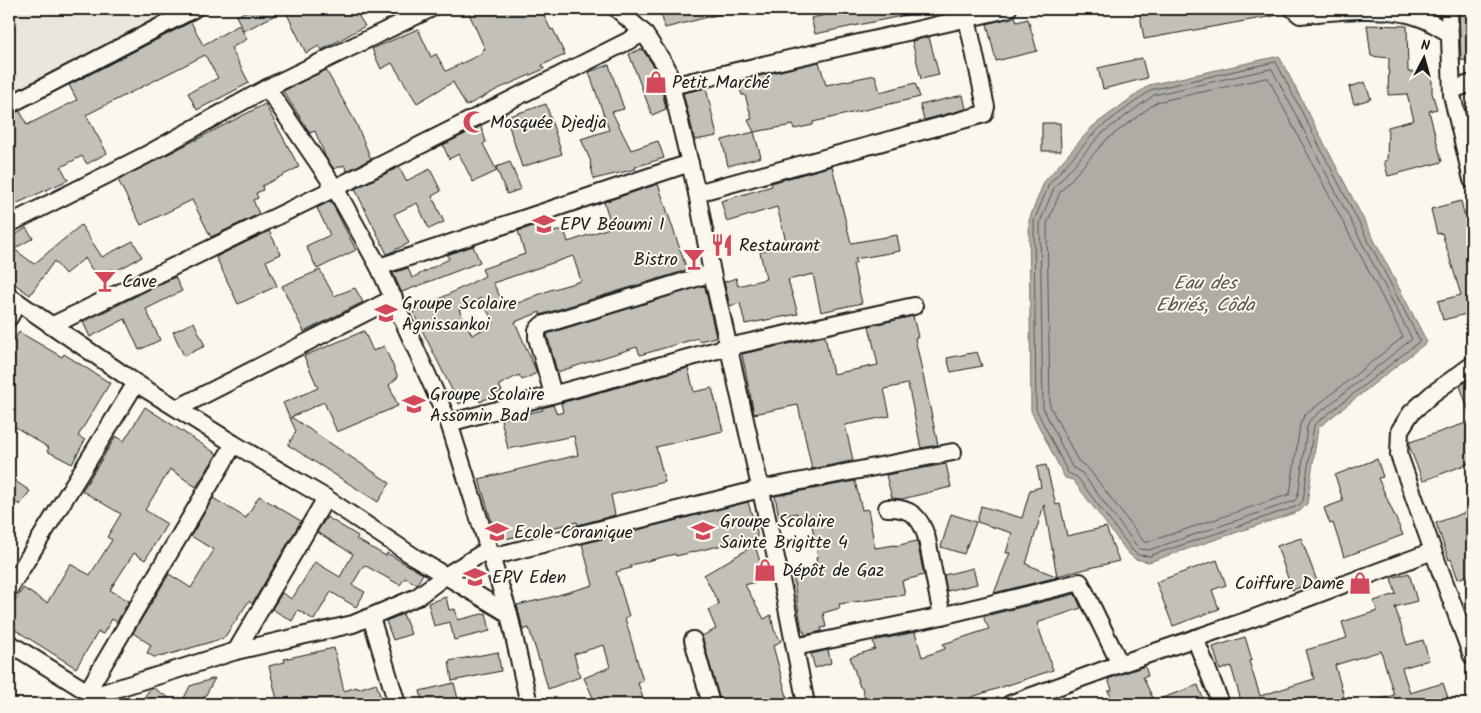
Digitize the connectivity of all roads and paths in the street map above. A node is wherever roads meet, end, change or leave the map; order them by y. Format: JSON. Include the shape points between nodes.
{"nodes":[{"id":1,"x":194,"y":9,"type":"edge"},
{"id":2,"x":430,"y":9,"type":"edge"},
{"id":3,"x":617,"y":9,"type":"edge"},
{"id":4,"x":1008,"y":9,"type":"edge"},
{"id":5,"x":1294,"y":9,"type":"edge"},
{"id":6,"x":1449,"y":9,"type":"edge"},
{"id":7,"x":966,"y":13,"type":"edge"},
{"id":8,"x":644,"y":33,"type":"junction"},
{"id":9,"x":1449,"y":33,"type":"junction"},
{"id":10,"x":1472,"y":83,"type":"edge"},
{"id":11,"x":672,"y":86,"type":"junction"},
{"id":12,"x":267,"y":88,"type":"junction"},
{"id":13,"x":1452,"y":90,"type":"junction"},
{"id":14,"x":9,"y":105,"type":"edge"},
{"id":15,"x":690,"y":163,"type":"junction"},
{"id":16,"x":1472,"y":180,"type":"edge"},
{"id":17,"x":335,"y":188,"type":"junction"},
{"id":18,"x":697,"y":193,"type":"junction"},
{"id":19,"x":9,"y":224,"type":"edge"},
{"id":20,"x":379,"y":267,"type":"junction"},
{"id":21,"x":712,"y":273,"type":"junction"},
{"id":22,"x":394,"y":298,"type":"junction"},
{"id":23,"x":14,"y":299,"type":"edge"},
{"id":24,"x":914,"y":306,"type":"dead end"},
{"id":25,"x":9,"y":318,"type":"edge"},
{"id":26,"x":51,"y":326,"type":"junction"},
{"id":27,"x":728,"y":347,"type":"junction"},
{"id":28,"x":1472,"y":365,"type":"edge"},
{"id":29,"x":136,"y":383,"type":"junction"},
{"id":30,"x":553,"y":394,"type":"junction"},
{"id":31,"x":178,"y":408,"type":"junction"},
{"id":32,"x":449,"y":423,"type":"junction"},
{"id":33,"x":234,"y":444,"type":"junction"},
{"id":34,"x":953,"y":452,"type":"dead end"},
{"id":35,"x":760,"y":489,"type":"junction"},
{"id":36,"x":326,"y":498,"type":"junction"},
{"id":37,"x":887,"y":508,"type":"dead end"},
{"id":38,"x":1433,"y":551,"type":"junction"},
{"id":39,"x":490,"y":553,"type":"junction"},
{"id":40,"x":445,"y":576,"type":"junction"},
{"id":41,"x":9,"y":589,"type":"edge"},
{"id":42,"x":509,"y":614,"type":"junction"},
{"id":43,"x":942,"y":616,"type":"junction"},
{"id":44,"x":371,"y":617,"type":"junction"},
{"id":45,"x":1195,"y":638,"type":"junction"},
{"id":46,"x":693,"y":640,"type":"dead end"},
{"id":47,"x":9,"y":643,"type":"edge"},
{"id":48,"x":795,"y":647,"type":"junction"},
{"id":49,"x":236,"y":651,"type":"junction"},
{"id":50,"x":1472,"y":656,"type":"edge"},
{"id":51,"x":1120,"y":664,"type":"junction"},
{"id":52,"x":96,"y":697,"type":"edge"},
{"id":53,"x":397,"y":704,"type":"edge"},
{"id":54,"x":529,"y":704,"type":"edge"},
{"id":55,"x":711,"y":704,"type":"edge"},
{"id":56,"x":806,"y":704,"type":"edge"},
{"id":57,"x":1010,"y":704,"type":"edge"},
{"id":58,"x":1221,"y":704,"type":"edge"}],
"edges":[{"from":1,"to":14,"type":"street"},
{"from":2,"to":12,"type":"street"},
{"from":3,"to":8,"type":"street"},
{"from":4,"to":7,"type":"street"},
{"from":5,"to":9,"type":"street","via":[[1300,15],[1340,11],[1407,13]]},
{"from":6,"to":9,"type":"street"},
{"from":7,"to":11,"type":"street"},
{"from":7,"to":18,"type":"street","via":[[986,107],[984,114]]},
{"from":8,"to":11,"type":"street","via":[[667,68]]},
{"from":8,"to":17,"type":"street"},
{"from":9,"to":13,"type":"street"},
{"from":10,"to":13,"type":"street"},
{"from":11,"to":15,"type":"street"},
{"from":12,"to":17,"type":"street"},
{"from":12,"to":19,"type":"street","via":[[146,155]]},
{"from":13,"to":16,"type":"street"},
{"from":15,"to":18,"type":"street"},
{"from":15,"to":20,"type":"street"},
{"from":17,"to":20,"type":"street"},
{"from":17,"to":26,"type":"street"},
{"from":18,"to":21,"type":"street"},
{"from":20,"to":22,"type":"street"},
{"from":21,"to":27,"type":"street"},
{"from":21,"to":30,"type":"street","via":[[542,325],[537,330],[537,338]]},
{"from":22,"to":31,"type":"street"},
{"from":22,"to":32,"type":"street"},
{"from":23,"to":25,"type":"street"},
{"from":23,"to":26,"type":"street"},
{"from":24,"to":27,"type":"street"},
{"from":26,"to":29,"type":"street"},
{"from":27,"to":30,"type":"street"},
{"from":27,"to":35,"type":"street"},
{"from":28,"to":38,"type":"street","via":[[1432,394],[1411,413],[1400,430],[1399,455]]},
{"from":29,"to":31,"type":"street"},
{"from":29,"to":41,"type":"street"},
{"from":30,"to":32,"type":"street"},
{"from":31,"to":33,"type":"street"},
{"from":32,"to":39,"type":"street"},
{"from":33,"to":36,"type":"street"},
{"from":33,"to":52,"type":"street"},
{"from":34,"to":35,"type":"street"},
{"from":35,"to":39,"type":"street"},
{"from":35,"to":48,"type":"street"},
{"from":36,"to":40,"type":"street"},
{"from":36,"to":49,"type":"street"},
{"from":37,"to":43,"type":"street","via":[[900,508],[915,516],[924,526]]},
{"from":38,"to":45,"type":"street"},
{"from":38,"to":50,"type":"street"},
{"from":39,"to":40,"type":"street"},
{"from":39,"to":42,"type":"street"},
{"from":40,"to":42,"type":"street"},
{"from":40,"to":44,"type":"street","via":[[417,597]]},
{"from":42,"to":54,"type":"street"},
{"from":43,"to":48,"type":"street"},
{"from":43,"to":51,"type":"street","via":[[1080,582]]},
{"from":44,"to":49,"type":"street"},
{"from":44,"to":53,"type":"street"},
{"from":45,"to":51,"type":"street"},
{"from":45,"to":58,"type":"street"},
{"from":46,"to":55,"type":"street"},
{"from":47,"to":52,"type":"street"},
{"from":48,"to":56,"type":"street"},
{"from":49,"to":52,"type":"street"},
{"from":51,"to":57,"type":"street"}]}
